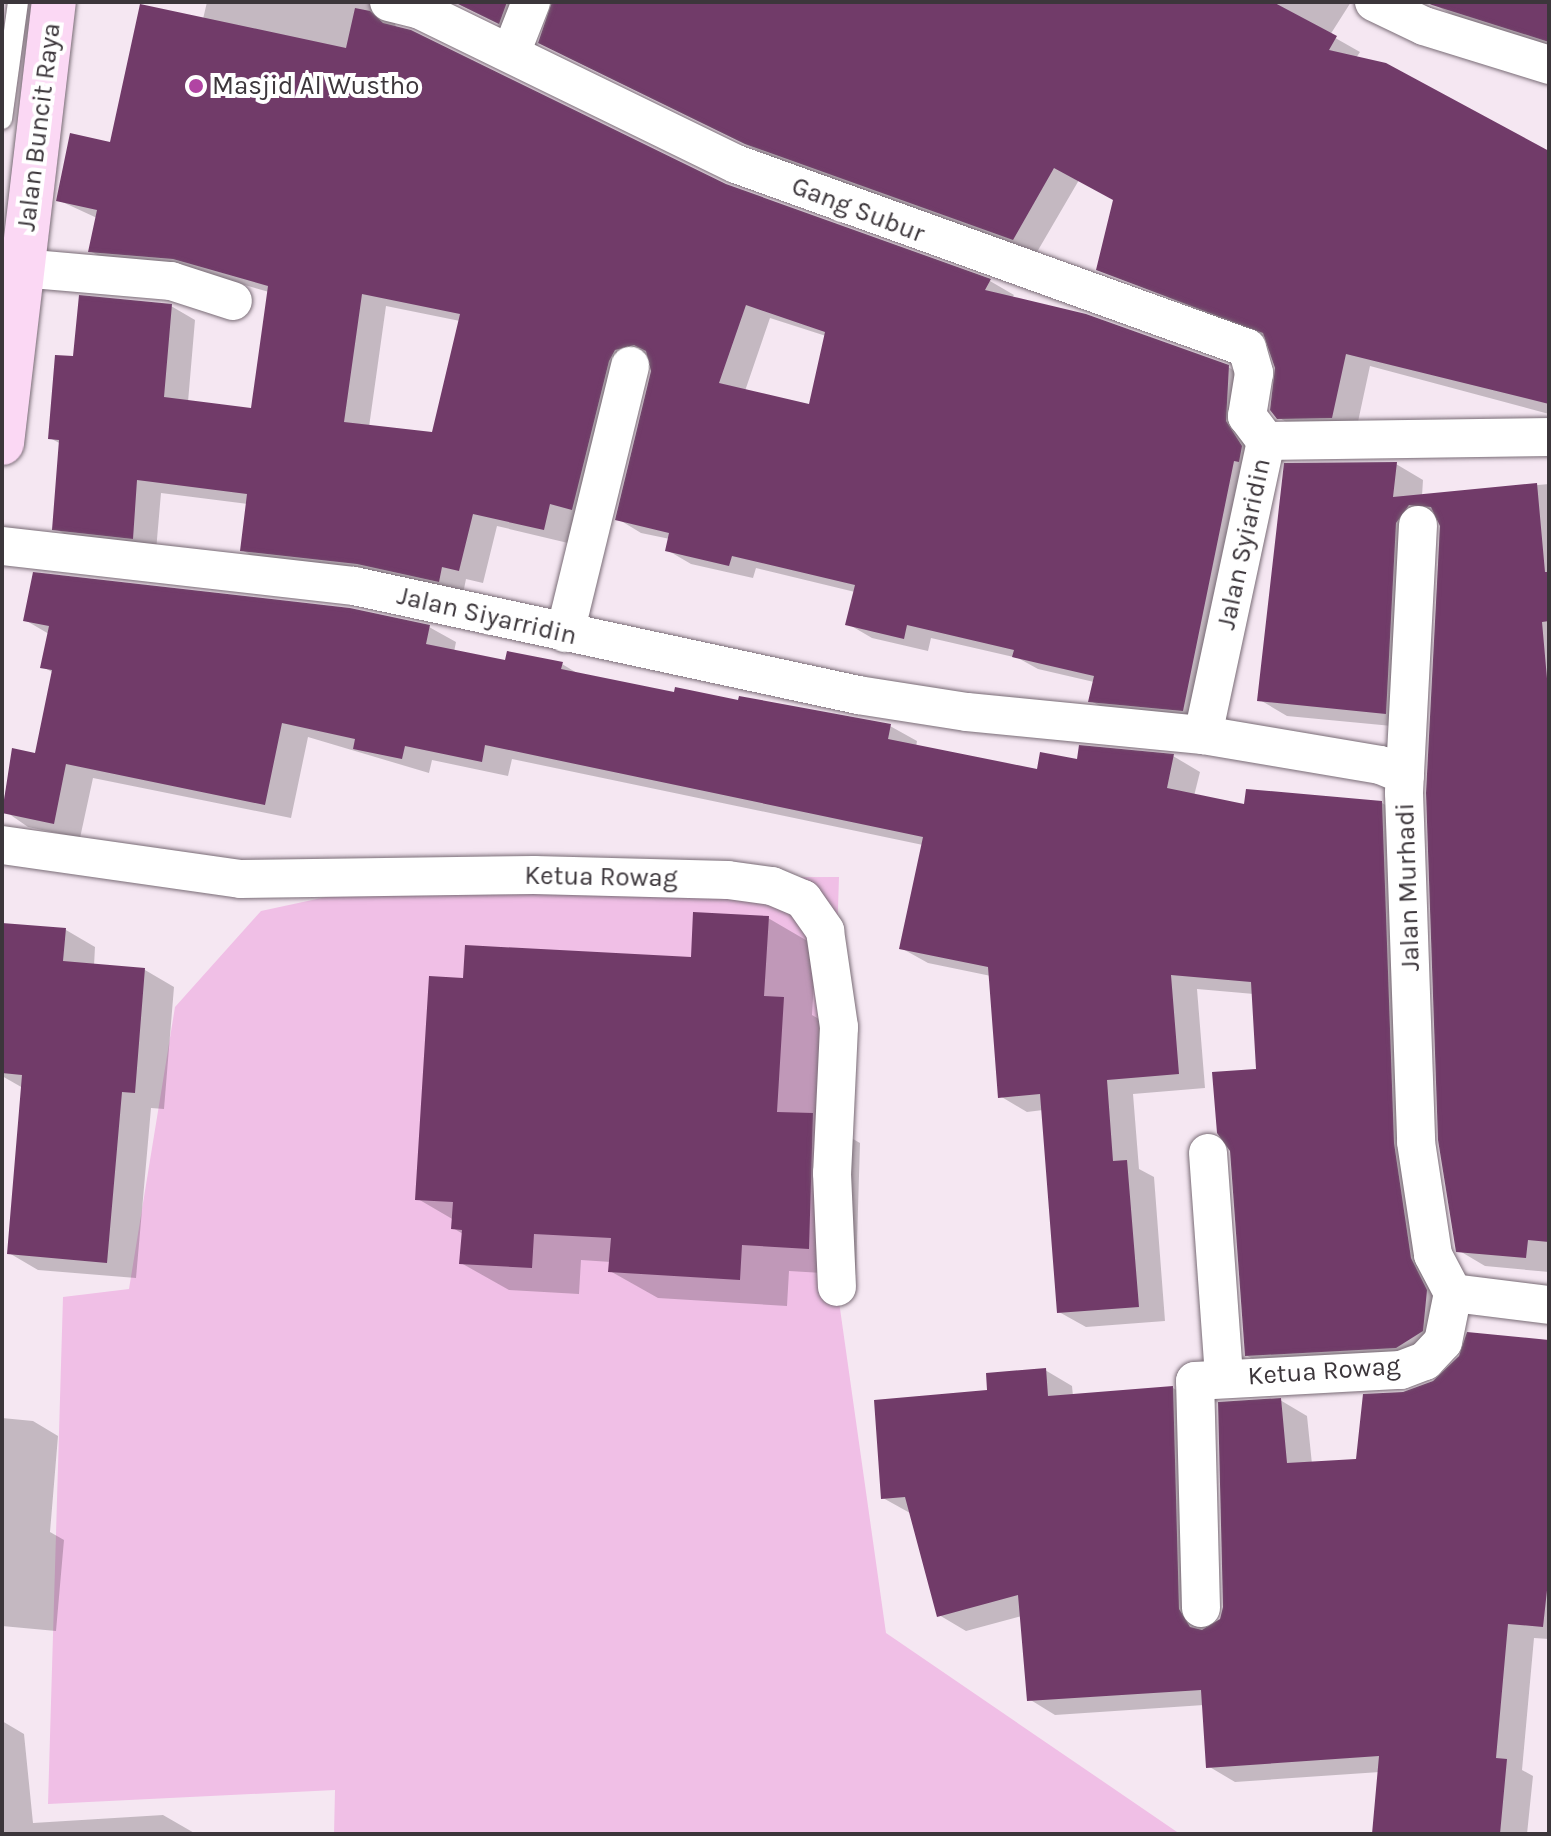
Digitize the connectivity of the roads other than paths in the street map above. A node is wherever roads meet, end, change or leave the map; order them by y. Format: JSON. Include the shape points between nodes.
{"nodes":[{"id":1,"x":18,"y":2,"type":"edge"},
{"id":2,"x":54,"y":2,"type":"edge"},
{"id":3,"x":389,"y":2,"type":"edge"},
{"id":4,"x":531,"y":2,"type":"edge"},
{"id":5,"x":1374,"y":2,"type":"edge"},
{"id":6,"x":511,"y":53,"type":"junction"},
{"id":7,"x":1549,"y":65,"type":"edge"},
{"id":8,"x":2,"y":119,"type":"edge"},
{"id":9,"x":21,"y":268,"type":"junction"},
{"id":10,"x":233,"y":301,"type":"dead end"},
{"id":11,"x":630,"y":366,"type":"dead end"},
{"id":12,"x":1549,"y":437,"type":"edge"},
{"id":13,"x":1266,"y":441,"type":"junction"},
{"id":14,"x":2,"y":443,"type":"edge"},
{"id":15,"x":1418,"y":525,"type":"dead end"},
{"id":16,"x":2,"y":546,"type":"edge"},
{"id":17,"x":565,"y":633,"type":"junction"},
{"id":18,"x":967,"y":712,"type":"joint"},
{"id":19,"x":1203,"y":735,"type":"junction"},
{"id":20,"x":1405,"y":775,"type":"junction"},
{"id":21,"x":2,"y":845,"type":"edge"},
{"id":22,"x":1208,"y":1153,"type":"dead end"},
{"id":23,"x":837,"y":1287,"type":"dead end"},
{"id":24,"x":1453,"y":1293,"type":"junction"},
{"id":25,"x":1549,"y":1305,"type":"edge"},
{"id":26,"x":1209,"y":1379,"type":"junction"},
{"id":27,"x":1201,"y":1608,"type":"dead end"}],
"edges":[{"from":1,"to":8,"type":"lane"},
{"from":2,"to":9,"type":"main road","name":"Jalan Buncit Raya"},
{"from":3,"to":6,"type":"street","name":"Gang Subur","via":[[418,9]]},
{"from":4,"to":6,"type":"street"},
{"from":5,"to":7,"type":"street","via":[[1424,26]]},
{"from":6,"to":13,"type":"street","name":"Gang Subur","via":[[736,164],[1247,348],[1254,373],[1247,416]]},
{"from":9,"to":10,"type":"street","via":[[171,281]]},
{"from":9,"to":14,"type":"main road","name":"Jalan Buncit Raya"},
{"from":11,"to":17,"type":"street"},
{"from":12,"to":13,"type":"street","name":"Jalan Syiaridin"},
{"from":13,"to":19,"type":"street","name":"Jalan Syiaridin"},
{"from":15,"to":20,"type":"street"},
{"from":16,"to":17,"type":"street","name":"Jalan Siyarridin","via":[[354,586]]},
{"from":17,"to":18,"type":"street","name":"Jalan Siyarridin","via":[[858,695]]},
{"from":18,"to":19,"type":"street","name":"Jalan Murhadi"},
{"from":19,"to":20,"type":"street","name":"Jalan Murhadi","via":[[1380,765]]},
{"from":20,"to":24,"type":"street","name":"Jalan Murhadi","via":[[1416,1142],[1433,1255]]},
{"from":21,"to":23,"type":"street","name":"Ketua Rowag","via":[[241,879],[534,875],[772,886],[803,899],[825,931],[839,1027],[832,1215]]},
{"from":22,"to":26,"type":"street"},
{"from":24,"to":25,"type":"street"},
{"from":24,"to":26,"type":"street","name":"Ketua Rowag","via":[[1443,1342],[1425,1361],[1401,1370]]},
{"from":26,"to":27,"type":"street"}]}
